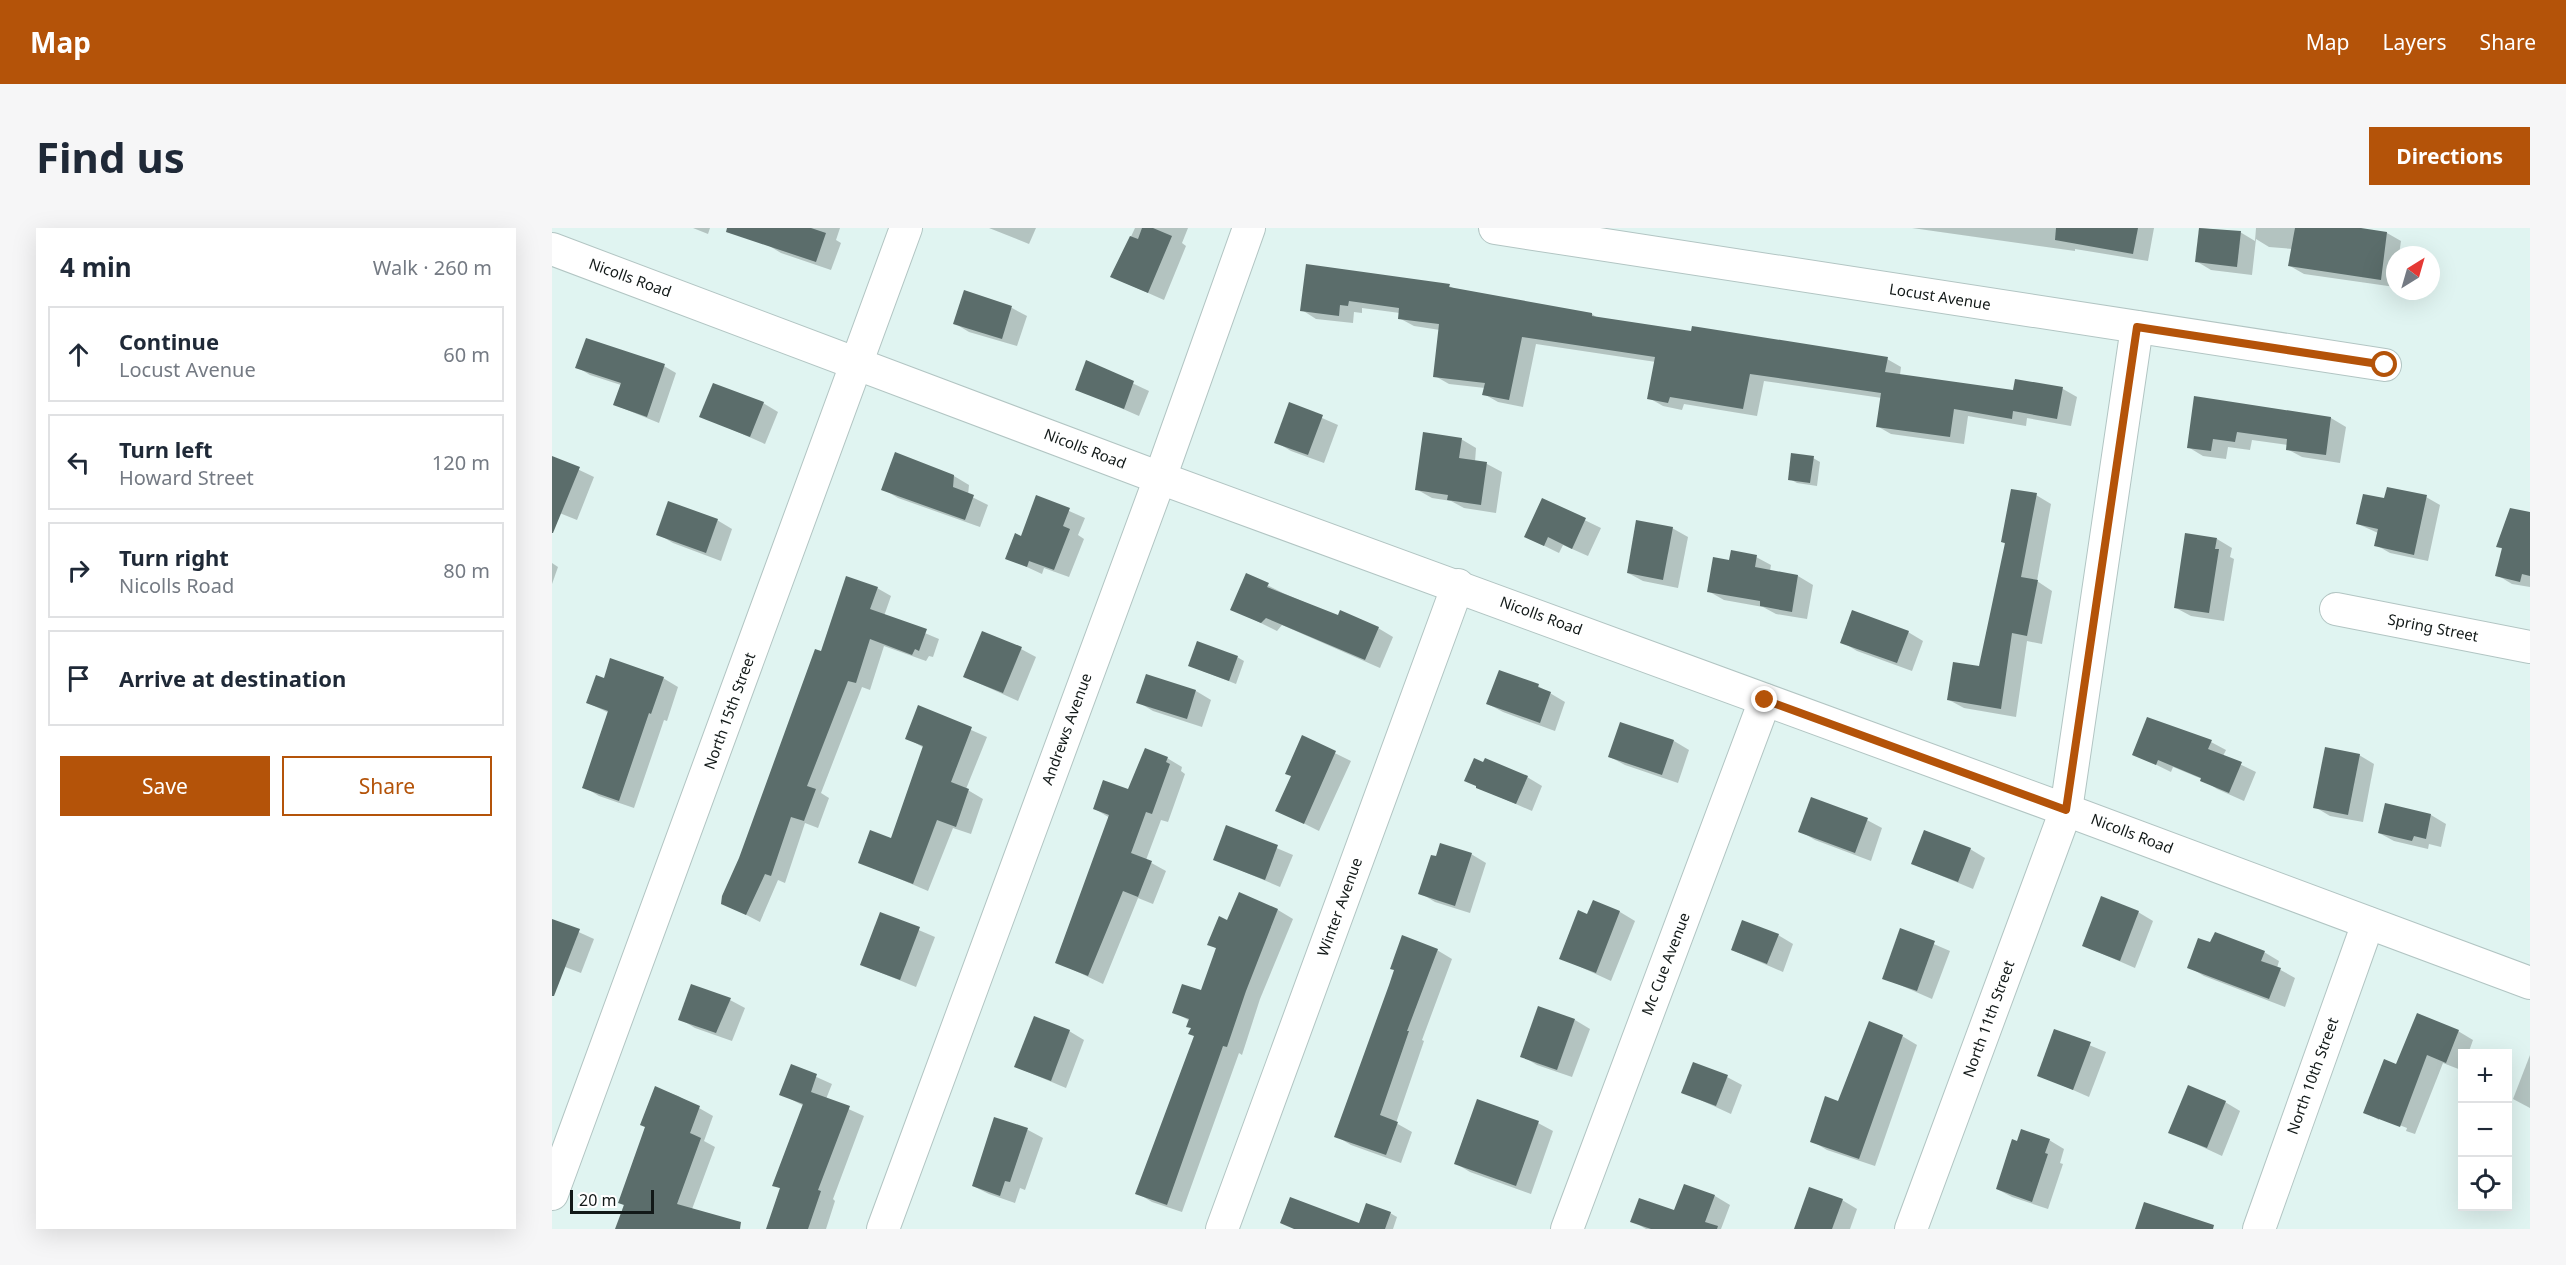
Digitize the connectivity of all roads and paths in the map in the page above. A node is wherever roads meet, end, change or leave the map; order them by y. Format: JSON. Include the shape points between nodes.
{"nodes":[{"id":1,"x":906,"y":228,"type":"edge"},
{"id":2,"x":1249,"y":228,"type":"edge"},
{"id":3,"x":1495,"y":228,"type":"edge"},
{"id":4,"x":556,"y":247,"type":"edge"},
{"id":5,"x":2137,"y":327,"type":"junction"},
{"id":6,"x":858,"y":363,"type":"junction"},
{"id":7,"x":2385,"y":365,"type":"dead end"},
{"id":8,"x":1160,"y":478,"type":"junction"},
{"id":9,"x":1458,"y":585,"type":"junction"},
{"id":10,"x":2336,"y":609,"type":"dead end"},
{"id":11,"x":2530,"y":647,"type":"edge"},
{"id":12,"x":1765,"y":700,"type":"junction"},
{"id":13,"x":2066,"y":810,"type":"junction"},
{"id":14,"x":2368,"y":923,"type":"junction"},
{"id":15,"x":2530,"y":983,"type":"edge"},
{"id":16,"x":552,"y":1194,"type":"edge"},
{"id":17,"x":883,"y":1229,"type":"edge"},
{"id":18,"x":1222,"y":1229,"type":"edge"},
{"id":19,"x":1567,"y":1229,"type":"edge"},
{"id":20,"x":1911,"y":1229,"type":"edge"},
{"id":21,"x":2259,"y":1229,"type":"edge"}],
"edges":[{"from":1,"to":6,"type":"street","name":"North 15th Street"},
{"from":2,"to":8,"type":"street","name":"Andrews Avenue"},
{"from":3,"to":5,"type":"street","name":"Locust Avenue"},
{"from":4,"to":6,"type":"street","name":"Nicolls Road"},
{"from":5,"to":7,"type":"street","name":"Locust Avenue"},
{"from":5,"to":13,"type":"street","name":"North 11th Street"},
{"from":6,"to":8,"type":"street","name":"Nicolls Road"},
{"from":6,"to":16,"type":"street","name":"North 15th Street"},
{"from":8,"to":9,"type":"street","name":"Nicolls Road"},
{"from":8,"to":17,"type":"street","name":"Andrews Avenue"},
{"from":9,"to":12,"type":"street","name":"Nicolls Road"},
{"from":9,"to":18,"type":"street","name":"Winter Avenue"},
{"from":10,"to":11,"type":"street","name":"Spring Street"},
{"from":12,"to":13,"type":"street","name":"Nicolls Road"},
{"from":12,"to":19,"type":"street","name":"Mc Cue Avenue"},
{"from":13,"to":14,"type":"street","name":"Nicolls Road"},
{"from":13,"to":20,"type":"street","name":"North 11th Street"},
{"from":14,"to":15,"type":"street","name":"Nicolls Road"},
{"from":14,"to":21,"type":"street","name":"North 10th Street"}]}
